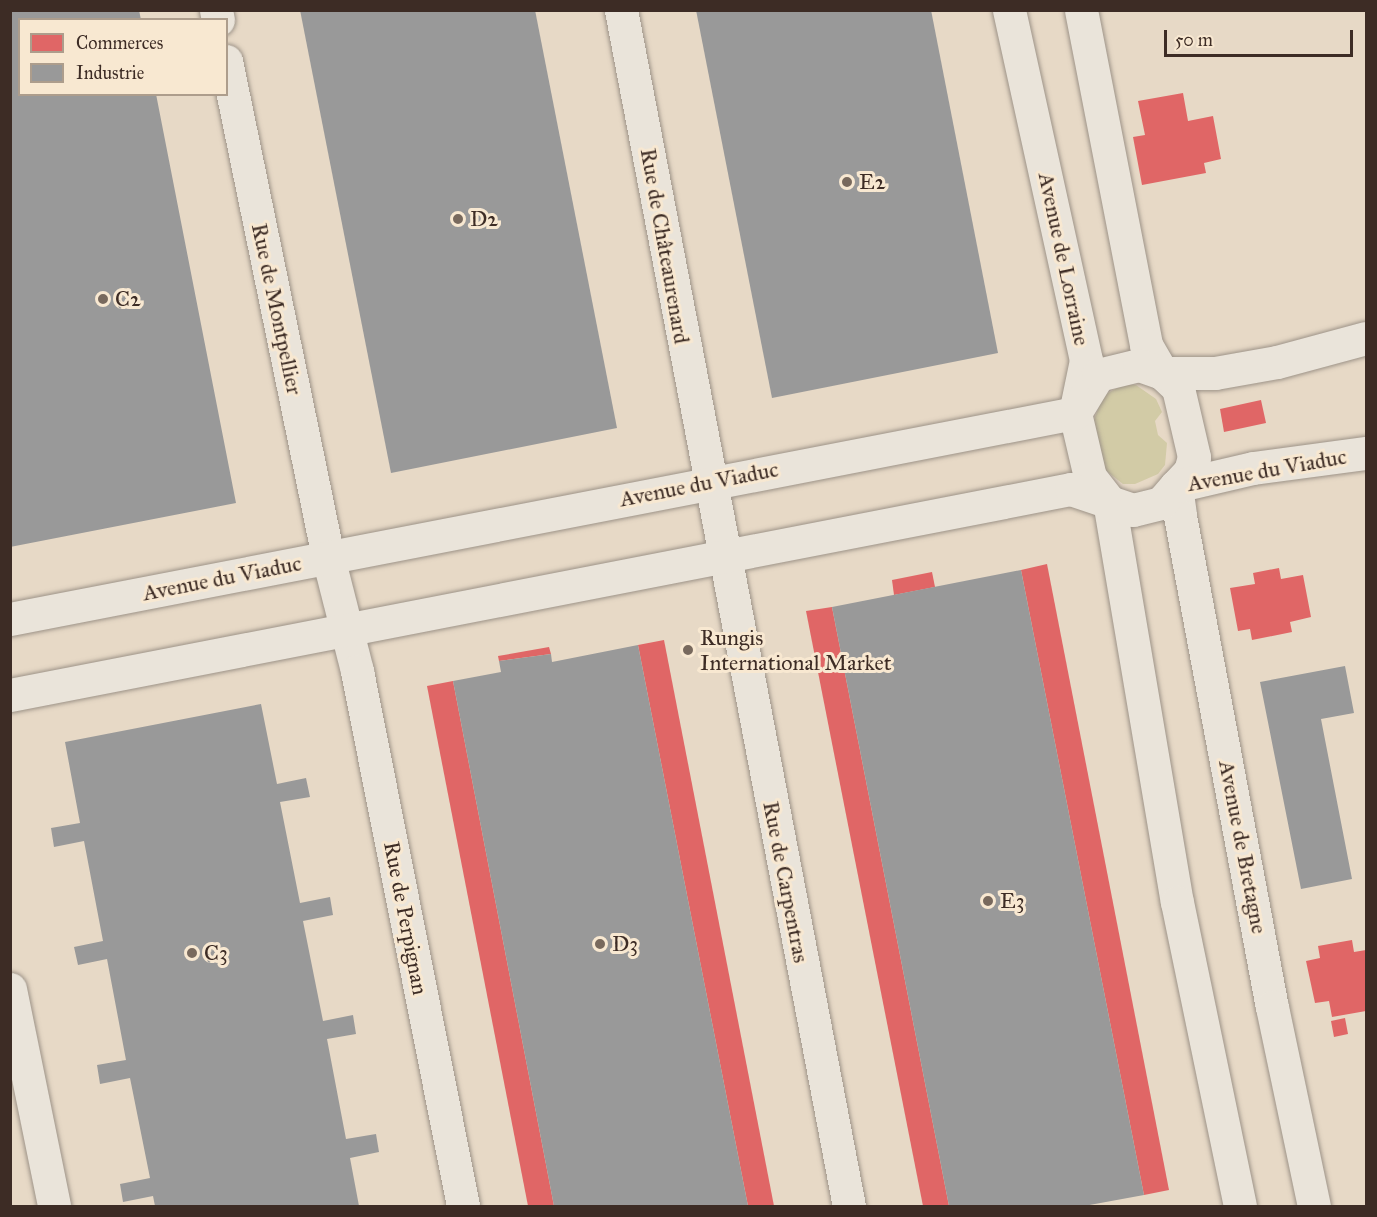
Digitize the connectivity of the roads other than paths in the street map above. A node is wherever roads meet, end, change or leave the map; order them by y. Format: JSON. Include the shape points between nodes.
{"nodes":[{"id":1,"x":621,"y":10,"type":"edge"},
{"id":2,"x":1009,"y":10,"type":"edge"},
{"id":3,"x":1081,"y":10,"type":"edge"},
{"id":4,"x":228,"y":71,"type":"edge"},
{"id":5,"x":1366,"y":338,"type":"edge"},
{"id":6,"x":1162,"y":373,"type":"junction"},
{"id":7,"x":1075,"y":413,"type":"junction"},
{"id":8,"x":1366,"y":453,"type":"edge"},
{"id":9,"x":709,"y":482,"type":"junction"},
{"id":10,"x":1176,"y":486,"type":"junction"},
{"id":11,"x":1109,"y":501,"type":"junction"},
{"id":12,"x":328,"y":557,"type":"junction"},
{"id":13,"x":722,"y":557,"type":"junction"},
{"id":14,"x":10,"y":619,"type":"edge"},
{"id":15,"x":348,"y":630,"type":"junction"},
{"id":16,"x":10,"y":695,"type":"edge"},
{"id":17,"x":10,"y":988,"type":"edge"},
{"id":18,"x":54,"y":1206,"type":"edge"},
{"id":19,"x":464,"y":1206,"type":"edge"},
{"id":20,"x":849,"y":1206,"type":"edge"},
{"id":21,"x":1240,"y":1206,"type":"edge"},
{"id":22,"x":1314,"y":1206,"type":"edge"}],
"edges":[{"from":1,"to":9,"type":"lane","name":"Rue de Châteaurenard"},
{"from":2,"to":7,"type":"lane","name":"Avenue de Lorraine","via":[[1086,360]]},
{"from":3,"to":6,"type":"lane","via":[[1146,345]]},
{"from":4,"to":12,"type":"lane","name":"Rue de Montpellier"},
{"from":5,"to":6,"type":"lane","via":[[1256,366],[1215,373]]},
{"from":6,"to":7,"type":"lane","via":[[1139,365],[1098,375]]},
{"from":6,"to":10,"type":"lane","via":[[1178,388],[1194,457],[1190,471]]},
{"from":7,"to":9,"type":"lane","name":"Avenue du Viaduc"},
{"from":7,"to":11,"type":"lane","name":"Avenue de Lorraine","via":[[1090,477]]},
{"from":8,"to":10,"type":"lane","name":"Avenue du Viaduc","via":[[1253,468]]},
{"from":9,"to":12,"type":"lane","name":"Avenue du Viaduc"},
{"from":9,"to":13,"type":"lane","name":"Rue de Châteaurenard"},
{"from":10,"to":11,"type":"lane","name":"Avenue du Viaduc","via":[[1161,503],[1133,510]]},
{"from":10,"to":22,"type":"lane","name":"Avenue de Bretagne","via":[[1272,1007]]},
{"from":11,"to":13,"type":"lane","name":"Avenue du Viaduc","via":[[1071,489]]},
{"from":11,"to":21,"type":"lane","via":[[1177,902]]},
{"from":12,"to":14,"type":"lane","name":"Avenue du Viaduc"},
{"from":12,"to":15,"type":"lane","name":"Rue de Montpellier"},
{"from":13,"to":15,"type":"lane","name":"Avenue du Viaduc"},
{"from":13,"to":20,"type":"lane","name":"Rue de Carpentras"},
{"from":15,"to":16,"type":"lane","name":"Avenue du Viaduc"},
{"from":15,"to":19,"type":"lane","name":"Rue de Perpignan"},
{"from":17,"to":18,"type":"lane"}]}
